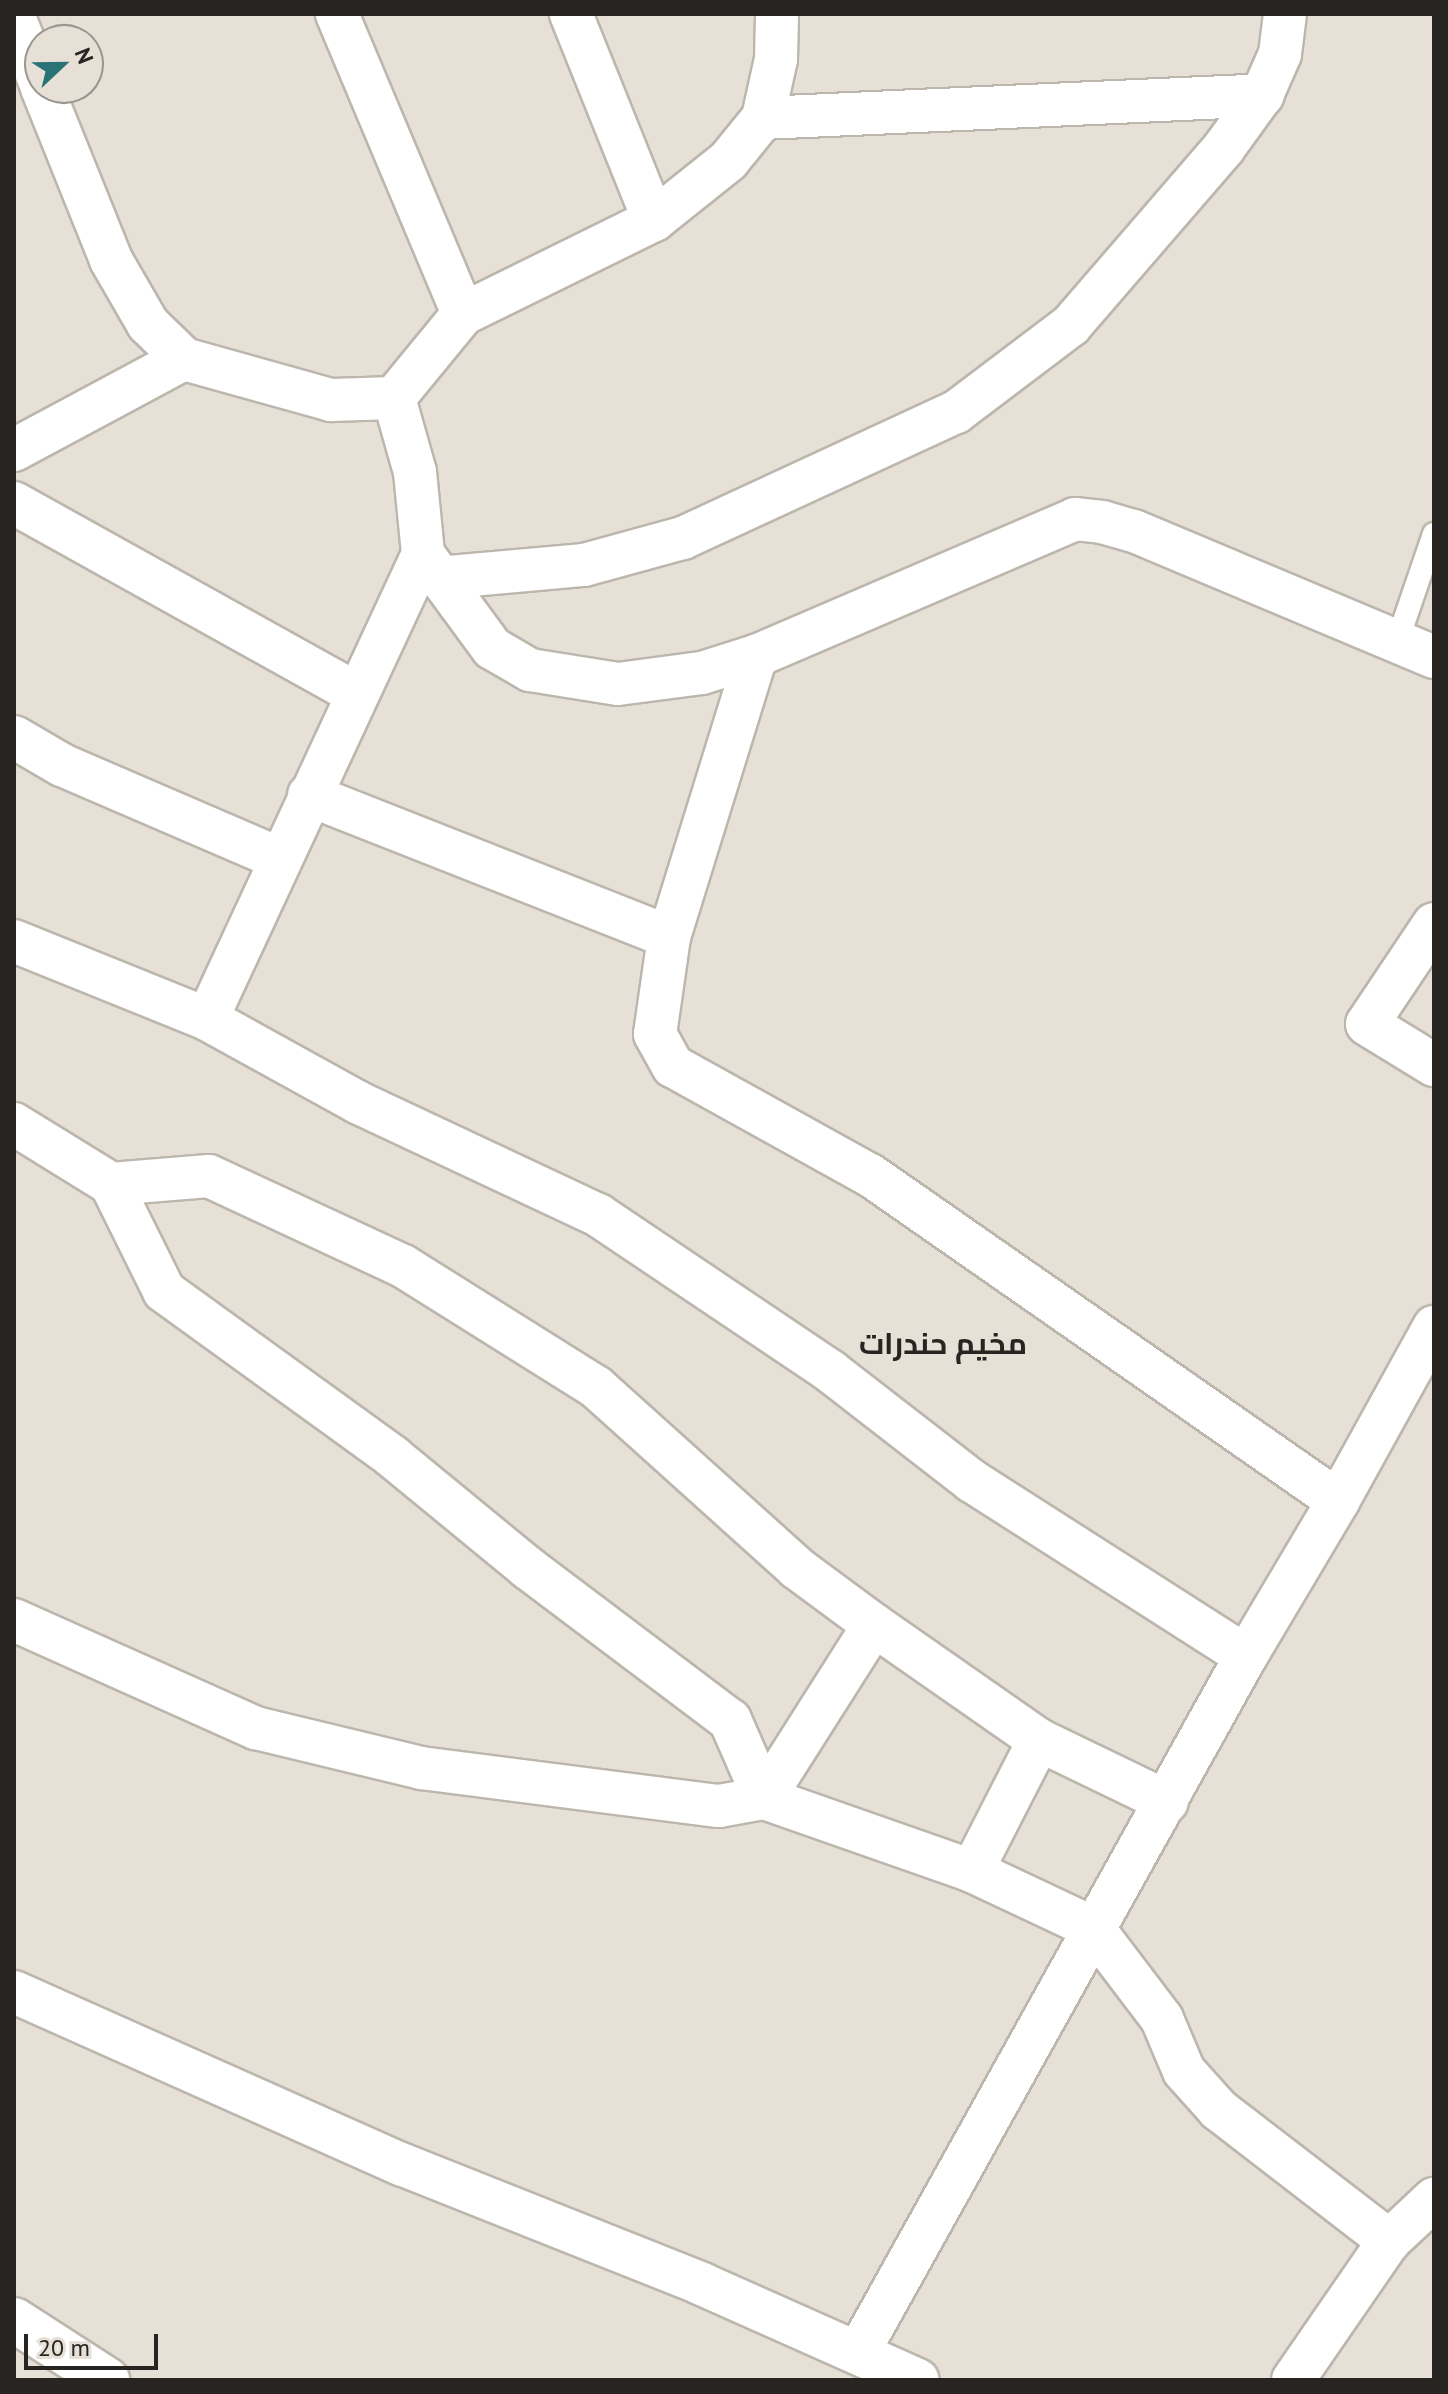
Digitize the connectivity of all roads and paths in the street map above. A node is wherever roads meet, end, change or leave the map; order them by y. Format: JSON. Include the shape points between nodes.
{"nodes":[{"id":1,"x":337,"y":14,"type":"edge"},
{"id":2,"x":571,"y":14,"type":"edge"},
{"id":3,"x":777,"y":14,"type":"edge"},
{"id":4,"x":1285,"y":14,"type":"edge"},
{"id":5,"x":14,"y":17,"type":"edge"},
{"id":6,"x":24,"y":42,"type":"edge"},
{"id":7,"x":1262,"y":95,"type":"junction"},
{"id":8,"x":48,"y":104,"type":"edge"},
{"id":9,"x":763,"y":118,"type":"junction"},
{"id":10,"x":654,"y":220,"type":"junction"},
{"id":11,"x":463,"y":314,"type":"junction"},
{"id":12,"x":184,"y":359,"type":"junction"},
{"id":13,"x":394,"y":398,"type":"junction"},
{"id":14,"x":14,"y":450,"type":"edge"},
{"id":15,"x":14,"y":503,"type":"edge"},
{"id":16,"x":1434,"y":534,"type":"edge"},
{"id":17,"x":430,"y":566,"type":"junction"},
{"id":18,"x":1416,"y":648,"type":"edge"},
{"id":19,"x":756,"y":656,"type":"junction"},
{"id":20,"x":356,"y":693,"type":"junction"},
{"id":21,"x":14,"y":737,"type":"edge"},
{"id":22,"x":309,"y":795,"type":"junction"},
{"id":23,"x":280,"y":859,"type":"junction"},
{"id":24,"x":1434,"y":924,"type":"edge"},
{"id":25,"x":669,"y":937,"type":"junction"},
{"id":26,"x":14,"y":941,"type":"edge"},
{"id":27,"x":207,"y":1019,"type":"junction"},
{"id":28,"x":1434,"y":1065,"type":"edge"},
{"id":29,"x":14,"y":1124,"type":"edge"},
{"id":30,"x":111,"y":1184,"type":"junction"},
{"id":31,"x":1434,"y":1327,"type":"edge"},
{"id":32,"x":1338,"y":1501,"type":"junction"},
{"id":33,"x":14,"y":1620,"type":"edge"},
{"id":34,"x":874,"y":1625,"type":"junction"},
{"id":35,"x":1246,"y":1656,"type":"junction"},
{"id":36,"x":1039,"y":1740,"type":"junction"},
{"id":37,"x":764,"y":1798,"type":"junction"},
{"id":38,"x":1167,"y":1802,"type":"junction"},
{"id":39,"x":972,"y":1871,"type":"junction"},
{"id":40,"x":1093,"y":1928,"type":"junction"},
{"id":41,"x":14,"y":1992,"type":"edge"},
{"id":42,"x":1434,"y":2199,"type":"edge"},
{"id":43,"x":1389,"y":2241,"type":"junction"},
{"id":44,"x":14,"y":2320,"type":"edge"},
{"id":45,"x":859,"y":2351,"type":"junction"},
{"id":46,"x":107,"y":2380,"type":"edge"},
{"id":47,"x":918,"y":2380,"type":"edge"},
{"id":48,"x":1293,"y":2380,"type":"edge"}],
"edges":[{"from":1,"to":11,"type":"street"},
{"from":2,"to":10,"type":"street"},
{"from":3,"to":9,"type":"street","via":[[776,59]]},
{"from":4,"to":7,"type":"street","via":[[1280,54]]},
{"from":5,"to":6,"type":"street"},
{"from":7,"to":9,"type":"street"},
{"from":7,"to":17,"type":"street","via":[[1223,149],[1071,325],[956,412],[683,538],[584,565]]},
{"from":8,"to":12,"type":"street","via":[[111,260],[148,324]]},
{"from":9,"to":10,"type":"street","via":[[728,161]]},
{"from":10,"to":11,"type":"street"},
{"from":11,"to":13,"type":"street"},
{"from":12,"to":13,"type":"street","via":[[331,400]]},
{"from":12,"to":14,"type":"street"},
{"from":13,"to":17,"type":"street","via":[[415,472]]},
{"from":15,"to":20,"type":"street"},
{"from":16,"to":18,"type":"lane"},
{"from":17,"to":19,"type":"street","via":[[492,648],[530,670],[618,684],[702,673]]},
{"from":17,"to":20,"type":"street"},
{"from":18,"to":19,"type":"street","via":[[1134,531],[1075,519]]},
{"from":19,"to":25,"type":"street"},
{"from":20,"to":22,"type":"street"},
{"from":21,"to":23,"type":"street","via":[[62,765]]},
{"from":22,"to":23,"type":"street"},
{"from":22,"to":25,"type":"street"},
{"from":23,"to":27,"type":"street"},
{"from":24,"to":28,"type":"street","via":[[1367,1024]]},
{"from":25,"to":32,"type":"street","via":[[655,1034],[673,1066],[870,1175]]},
{"from":26,"to":27,"type":"street"},
{"from":27,"to":35,"type":"street","via":[[359,1103],[598,1215],[830,1371],[972,1481]]},
{"from":29,"to":30,"type":"street"},
{"from":30,"to":34,"type":"street","via":[[209,1176],[403,1266],[596,1387],[797,1568]]},
{"from":30,"to":37,"type":"street","via":[[164,1291],[393,1457],[528,1568],[730,1720]]},
{"from":31,"to":32,"type":"street"},
{"from":32,"to":35,"type":"street"},
{"from":33,"to":37,"type":"street","via":[[256,1728],[421,1768],[719,1806]]},
{"from":34,"to":36,"type":"street"},
{"from":34,"to":37,"type":"street"},
{"from":35,"to":38,"type":"street"},
{"from":36,"to":38,"type":"street"},
{"from":36,"to":39,"type":"street"},
{"from":37,"to":39,"type":"street"},
{"from":38,"to":40,"type":"street"},
{"from":39,"to":40,"type":"street"},
{"from":40,"to":43,"type":"street","via":[[1162,2019],[1184,2071],[1219,2110]]},
{"from":40,"to":45,"type":"street"},
{"from":41,"to":45,"type":"street","via":[[401,2164]]},
{"from":42,"to":43,"type":"street"},
{"from":43,"to":48,"type":"street"},
{"from":44,"to":46,"type":"main road"},
{"from":45,"to":47,"type":"street"}]}
